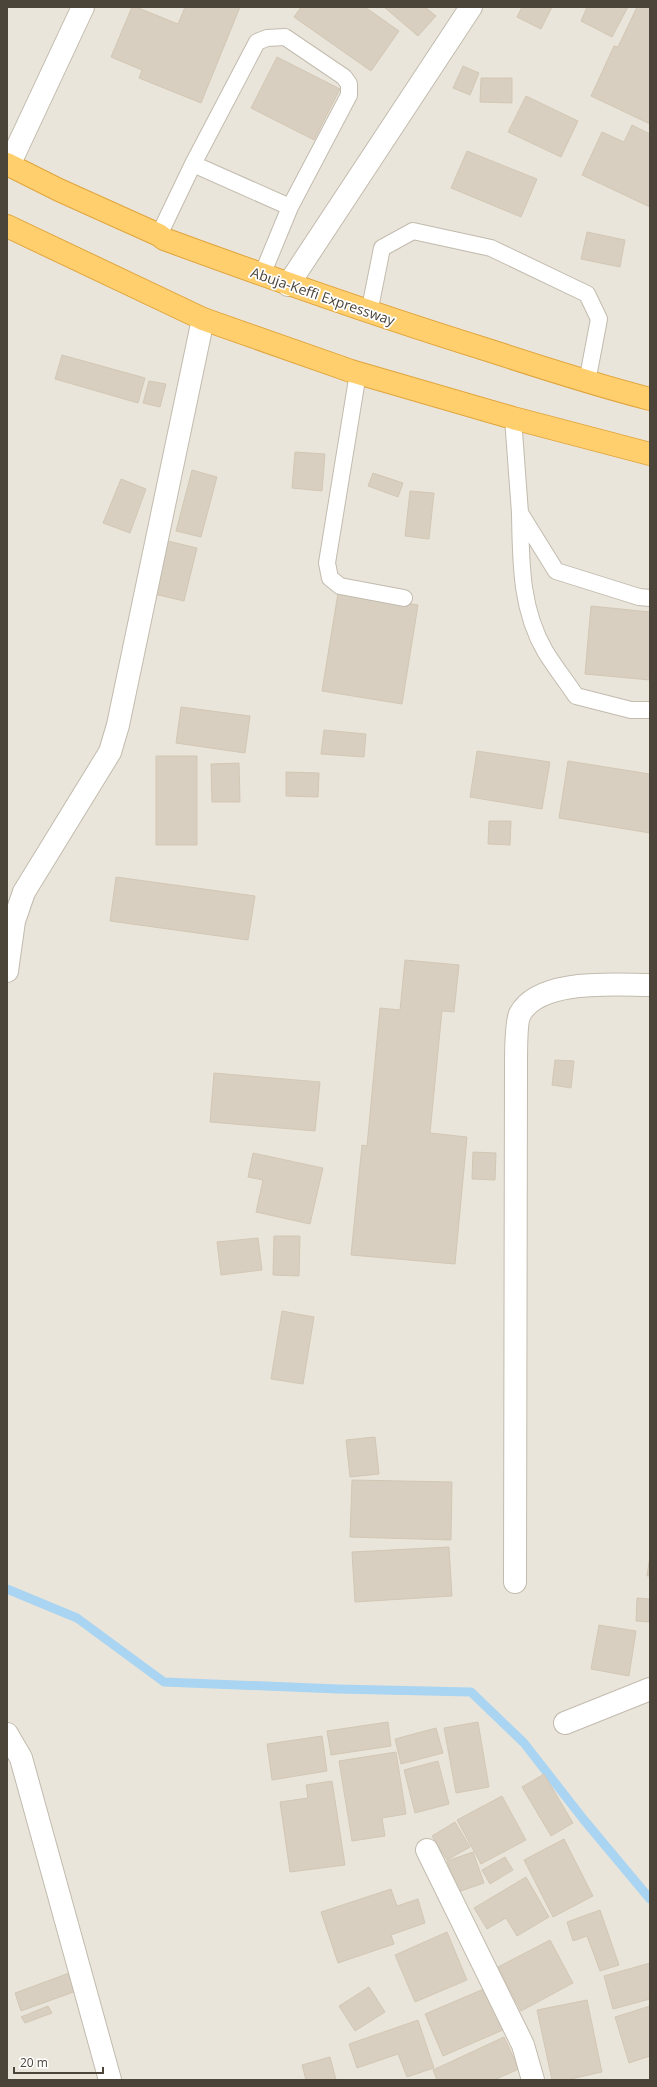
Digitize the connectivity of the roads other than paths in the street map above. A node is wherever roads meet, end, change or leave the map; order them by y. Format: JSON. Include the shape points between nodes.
{"nodes":[{"id":1,"x":84,"y":7,"type":"edge"},
{"id":2,"x":471,"y":7,"type":"edge"},
{"id":3,"x":193,"y":164,"type":"junction"},
{"id":4,"x":8,"y":165,"type":"edge"},
{"id":5,"x":290,"y":206,"type":"junction"},
{"id":6,"x":7,"y":226,"type":"edge"},
{"id":7,"x":159,"y":235,"type":"junction"},
{"id":8,"x":262,"y":275,"type":"junction"},
{"id":9,"x":288,"y":285,"type":"junction"},
{"id":10,"x":369,"y":313,"type":"junction"},
{"id":11,"x":203,"y":319,"type":"junction"},
{"id":12,"x":358,"y":373,"type":"junction"},
{"id":13,"x":587,"y":382,"type":"junction"},
{"id":14,"x":649,"y":395,"type":"edge"},
{"id":15,"x":513,"y":418,"type":"junction"},
{"id":16,"x":650,"y":454,"type":"edge"},
{"id":17,"x":520,"y":513,"type":"junction"},
{"id":18,"x":404,"y":598,"type":"dead end"},
{"id":19,"x":650,"y":598,"type":"edge"},
{"id":20,"x":650,"y":710,"type":"edge"},
{"id":21,"x":7,"y":972,"type":"edge"},
{"id":22,"x":650,"y":985,"type":"edge"},
{"id":23,"x":515,"y":1582,"type":"dead end"},
{"id":24,"x":650,"y":1689,"type":"edge"},
{"id":25,"x":565,"y":1723,"type":"dead end"},
{"id":26,"x":7,"y":1734,"type":"edge"},
{"id":27,"x":427,"y":1850,"type":"dead end"},
{"id":28,"x":110,"y":2080,"type":"edge"},
{"id":29,"x":533,"y":2080,"type":"edge"}],
"edges":[{"from":1,"to":4,"type":"street"},
{"from":2,"to":9,"type":"street"},
{"from":3,"to":5,"type":"lane"},
{"from":3,"to":5,"type":"lane","via":[[257,42],[267,38],[285,38],[344,76],[349,84],[349,95]]},
{"from":3,"to":7,"type":"lane"},
{"from":4,"to":7,"type":"highway","name":"Abuja-Keffi Expressway"},
{"from":5,"to":8,"type":"lane"},
{"from":6,"to":11,"type":"highway"},
{"from":7,"to":8,"type":"highway","name":"Abuja-Keffi Expressway"},
{"from":8,"to":9,"type":"highway","name":"Abuja-Keffi Expressway"},
{"from":9,"to":10,"type":"highway","name":"Abuja-Keffi Expressway"},
{"from":10,"to":13,"type":"highway","name":"Abuja-Keffi Expressway"},
{"from":10,"to":13,"type":"lane","via":[[382,248],[413,231],[491,248],[587,294],[600,319]]},
{"from":11,"to":12,"type":"highway"},
{"from":11,"to":21,"type":"street","via":[[118,725],[110,752],[24,892],[14,921]]},
{"from":12,"to":15,"type":"highway"},
{"from":12,"to":18,"type":"lane","via":[[327,563],[330,578],[340,586]]},
{"from":13,"to":14,"type":"highway","name":"Abuja-Keffi Expressway"},
{"from":15,"to":16,"type":"highway"},
{"from":15,"to":17,"type":"lane"},
{"from":17,"to":19,"type":"lane","via":[[556,572]]},
{"from":17,"to":20,"type":"lane","via":[[521,574],[530,617],[544,650],[576,696],[631,710]]},
{"from":22,"to":23,"type":"street","via":[[565,986],[535,998],[520,1014],[516,1066]]},
{"from":24,"to":25,"type":"street"},
{"from":26,"to":28,"type":"street","via":[[21,1758]]},
{"from":27,"to":29,"type":"street","via":[[523,2045]]}]}
